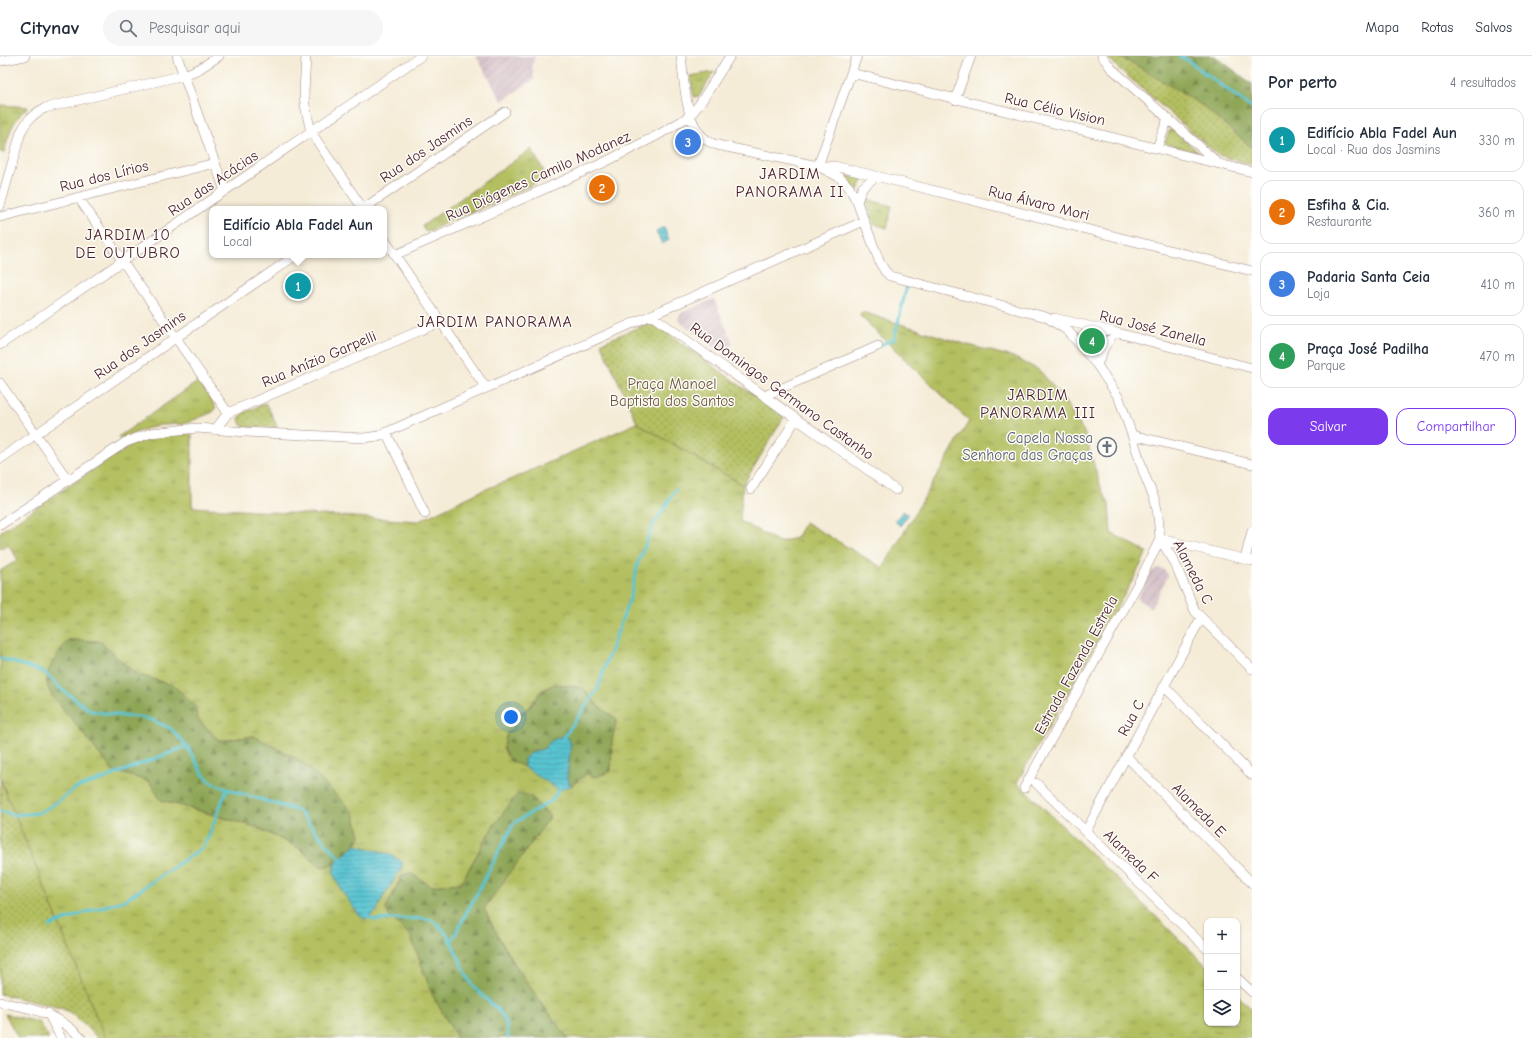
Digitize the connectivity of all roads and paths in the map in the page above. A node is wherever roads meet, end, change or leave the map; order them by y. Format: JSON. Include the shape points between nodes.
{"nodes":[{"id":1,"x":25,"y":56,"type":"edge"},
{"id":2,"x":177,"y":56,"type":"edge"},
{"id":3,"x":218,"y":56,"type":"edge"},
{"id":4,"x":306,"y":56,"type":"edge"},
{"id":5,"x":421,"y":56,"type":"edge"},
{"id":6,"x":681,"y":56,"type":"edge"},
{"id":7,"x":730,"y":56,"type":"edge"},
{"id":8,"x":857,"y":56,"type":"edge"},
{"id":9,"x":971,"y":56,"type":"edge"},
{"id":10,"x":1102,"y":56,"type":"edge"},
{"id":11,"x":0,"y":60,"type":"edge"},
{"id":12,"x":851,"y":73,"type":"junction"},
{"id":13,"x":184,"y":75,"type":"junction"},
{"id":14,"x":955,"y":100,"type":"junction"},
{"id":15,"x":505,"y":112,"type":"dead end"},
{"id":16,"x":690,"y":116,"type":"junction"},
{"id":17,"x":1168,"y":118,"type":"junction"},
{"id":18,"x":311,"y":132,"type":"junction"},
{"id":19,"x":1157,"y":148,"type":"junction"},
{"id":20,"x":215,"y":163,"type":"junction"},
{"id":21,"x":1218,"y":163,"type":"junction"},
{"id":22,"x":818,"y":166,"type":"junction"},
{"id":23,"x":1252,"y":172,"type":"edge"},
{"id":24,"x":876,"y":176,"type":"junction"},
{"id":25,"x":226,"y":191,"type":"junction"},
{"id":26,"x":78,"y":197,"type":"junction"},
{"id":27,"x":857,"y":202,"type":"junction"},
{"id":28,"x":0,"y":206,"type":"edge"},
{"id":29,"x":361,"y":206,"type":"edge"},
{"id":30,"x":367,"y":206,"type":"edge"},
{"id":31,"x":0,"y":217,"type":"edge"},
{"id":32,"x":864,"y":221,"type":"junction"},
{"id":33,"x":387,"y":243,"type":"edge"},
{"id":34,"x":395,"y":255,"type":"junction"},
{"id":35,"x":292,"y":258,"type":"edge"},
{"id":36,"x":123,"y":261,"type":"junction"},
{"id":37,"x":1252,"y":271,"type":"edge"},
{"id":38,"x":651,"y":315,"type":"junction"},
{"id":39,"x":1046,"y":317,"type":"junction"},
{"id":40,"x":440,"y":322,"type":"junction"},
{"id":41,"x":1114,"y":332,"type":"junction"},
{"id":42,"x":176,"y":338,"type":"junction"},
{"id":43,"x":0,"y":345,"type":"edge"},
{"id":44,"x":878,"y":346,"type":"dead end"},
{"id":45,"x":1097,"y":365,"type":"junction"},
{"id":46,"x":1252,"y":368,"type":"edge"},
{"id":47,"x":0,"y":383,"type":"edge"},
{"id":48,"x":486,"y":388,"type":"junction"},
{"id":49,"x":764,"y":396,"type":"junction"},
{"id":50,"x":228,"y":413,"type":"junction"},
{"id":51,"x":796,"y":419,"type":"junction"},
{"id":52,"x":215,"y":430,"type":"junction"},
{"id":53,"x":386,"y":432,"type":"junction"},
{"id":54,"x":35,"y":434,"type":"junction"},
{"id":55,"x":1132,"y":435,"type":"junction"},
{"id":56,"x":0,"y":459,"type":"edge"},
{"id":57,"x":1252,"y":464,"type":"edge"},
{"id":58,"x":68,"y":480,"type":"junction"},
{"id":59,"x":751,"y":489,"type":"dead end"},
{"id":60,"x":896,"y":490,"type":"dead end"},
{"id":61,"x":425,"y":514,"type":"dead end"},
{"id":62,"x":0,"y":525,"type":"edge"},
{"id":63,"x":1252,"y":531,"type":"edge"},
{"id":64,"x":1160,"y":539,"type":"junction"},
{"id":65,"x":1248,"y":560,"type":"edge"},
{"id":66,"x":1201,"y":618,"type":"junction"},
{"id":67,"x":1252,"y":669,"type":"edge"},
{"id":68,"x":1164,"y":686,"type":"junction"},
{"id":69,"x":1126,"y":756,"type":"junction"},
{"id":70,"x":1252,"y":775,"type":"edge"},
{"id":71,"x":1036,"y":783,"type":"dead end"},
{"id":72,"x":1024,"y":788,"type":"dead end"},
{"id":73,"x":1086,"y":831,"type":"junction"},
{"id":74,"x":1252,"y":884,"type":"edge"},
{"id":75,"x":1204,"y":946,"type":"edge"},
{"id":76,"x":1240,"y":981,"type":"edge"},
{"id":77,"x":1252,"y":992,"type":"edge"},
{"id":78,"x":1,"y":1003,"type":"edge"},
{"id":79,"x":48,"y":1014,"type":"junction"},
{"id":80,"x":61,"y":1038,"type":"edge"},
{"id":81,"x":81,"y":1038,"type":"edge"}],
"edges":[{"from":1,"to":11,"type":"street"},
{"from":2,"to":13,"type":"street"},
{"from":3,"to":13,"type":"street","via":[[199,69]]},
{"from":4,"to":18,"type":"street","via":[[304,93]]},
{"from":5,"to":18,"type":"street","name":"Rua das Acácias"},
{"from":6,"to":16,"type":"street"},
{"from":7,"to":16,"type":"street","name":"Rua Diógenes Camilo Modanez","via":[[702,102]]},
{"from":8,"to":12,"type":"street"},
{"from":9,"to":14,"type":"street"},
{"from":10,"to":17,"type":"street","via":[[1111,68]]},
{"from":12,"to":14,"type":"street","name":"Rua Célio Vision"},
{"from":12,"to":22,"type":"street"},
{"from":13,"to":20,"type":"street"},
{"from":13,"to":28,"type":"street","via":[[37,112],[25,123],[20,132]]},
{"from":14,"to":19,"type":"street","name":"Rua Célio Vision"},
{"from":15,"to":30,"type":"street","name":"Rua dos Jasmins"},
{"from":16,"to":22,"type":"street","via":[[698,132],[713,144]]},
{"from":16,"to":34,"type":"street","name":"Rua Diógenes Camilo Modanez","via":[[637,147]]},
{"from":17,"to":19,"type":"street"},
{"from":17,"to":21,"type":"street"},
{"from":18,"to":25,"type":"street","name":"Rua das Acácias"},
{"from":18,"to":29,"type":"street"},
{"from":19,"to":21,"type":"street","name":"Rua Célio Vision"},
{"from":20,"to":25,"type":"street"},
{"from":20,"to":26,"type":"street","name":"Rua dos Lírios"},
{"from":21,"to":23,"type":"street","name":"Rua Célio Vision"},
{"from":22,"to":24,"type":"street","name":"Rua Álvaro Mori","via":[[834,166]]},
{"from":22,"to":27,"type":"street","name":"Rua José Zanella","via":[[843,180]]},
{"from":24,"to":27,"type":"street","via":[[862,188]]},
{"from":24,"to":37,"type":"street","name":"Rua Álvaro Mori"},
{"from":25,"to":36,"type":"street","name":"Rua das Acácias"},
{"from":26,"to":31,"type":"street","name":"Rua dos Lírios"},
{"from":26,"to":36,"type":"street"},
{"from":27,"to":32,"type":"street","name":"Rua José Zanella"},
{"from":32,"to":38,"type":"street"},
{"from":32,"to":39,"type":"street","name":"Rua José Zanella","via":[[880,263],[890,276]]},
{"from":33,"to":34,"type":"street"},
{"from":34,"to":40,"type":"street"},
{"from":35,"to":42,"type":"street","name":"Rua dos Jasmins"},
{"from":36,"to":42,"type":"street"},
{"from":36,"to":43,"type":"street","name":"Rua das Acácias"},
{"from":38,"to":48,"type":"street"},
{"from":38,"to":49,"type":"street","name":"Rua Domingos Germano Castanho"},
{"from":39,"to":41,"type":"street","name":"Rua José Zanella"},
{"from":39,"to":45,"type":"street","via":[[1068,331]]},
{"from":40,"to":48,"type":"street"},
{"from":40,"to":50,"type":"street","name":"Rua Anízio Garpelli"},
{"from":41,"to":45,"type":"street"},
{"from":41,"to":46,"type":"street","name":"Rua José Zanella"},
{"from":42,"to":50,"type":"street"},
{"from":42,"to":54,"type":"street","name":"Rua dos Jasmins"},
{"from":44,"to":49,"type":"street"},
{"from":45,"to":55,"type":"street","via":[[1119,398]]},
{"from":47,"to":54,"type":"street"},
{"from":48,"to":53,"type":"street"},
{"from":49,"to":51,"type":"street","name":"Rua Domingos Germano Castanho"},
{"from":50,"to":52,"type":"street","name":"Rua Anízio Garpelli"},
{"from":51,"to":59,"type":"street"},
{"from":51,"to":60,"type":"street","name":"Rua Domingos Germano Castanho"},
{"from":52,"to":53,"type":"street","via":[[364,438]]},
{"from":52,"to":58,"type":"street","via":[[197,428],[157,431],[137,437]]},
{"from":53,"to":61,"type":"street"},
{"from":54,"to":56,"type":"street","name":"Rua dos Jasmins"},
{"from":54,"to":58,"type":"street"},
{"from":55,"to":57,"type":"street"},
{"from":55,"to":64,"type":"street","via":[[1156,505]]},
{"from":58,"to":62,"type":"street"},
{"from":63,"to":65,"type":"street"},
{"from":64,"to":65,"type":"street"},
{"from":64,"to":66,"type":"street","name":"Alameda C","via":[[1174,561],[1193,608]]},
{"from":64,"to":72,"type":"street","name":"Estrada Fazenda Estrela","via":[[1140,580]]},
{"from":66,"to":67,"type":"street","name":"Alameda C"},
{"from":66,"to":68,"type":"street","name":"Rua C"},
{"from":68,"to":69,"type":"street","name":"Rua C"},
{"from":68,"to":70,"type":"street"},
{"from":69,"to":73,"type":"street","name":"Rua C"},
{"from":69,"to":74,"type":"street","name":"Alameda E"},
{"from":71,"to":73,"type":"street","name":"Alameda F"},
{"from":73,"to":75,"type":"street","name":"Alameda F"},
{"from":76,"to":77,"type":"street"},
{"from":78,"to":79,"type":"street"},
{"from":79,"to":80,"type":"street"},
{"from":79,"to":81,"type":"street","via":[[70,1027]]}]}
